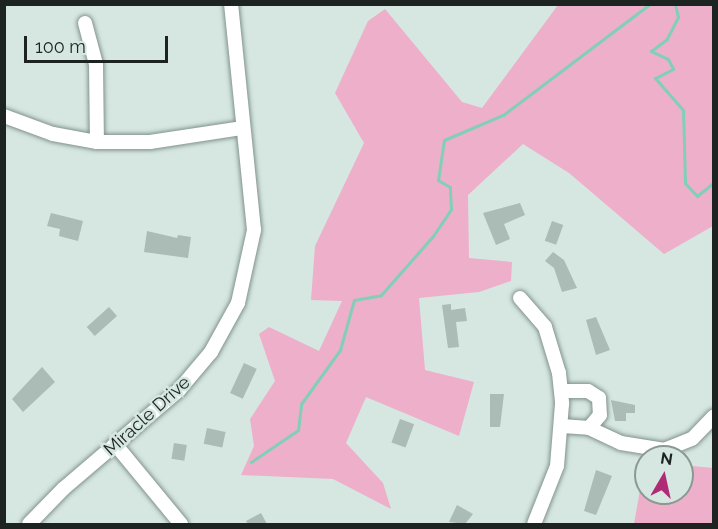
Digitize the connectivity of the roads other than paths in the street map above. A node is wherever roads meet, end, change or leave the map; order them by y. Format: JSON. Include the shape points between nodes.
{"nodes":[{"id":1,"x":231,"y":4,"type":"edge"},
{"id":2,"x":86,"y":23,"type":"dead end"},
{"id":3,"x":4,"y":116,"type":"edge"},
{"id":4,"x":243,"y":128,"type":"junction"},
{"id":5,"x":97,"y":142,"type":"junction"},
{"id":6,"x":520,"y":298,"type":"dead end"},
{"id":7,"x":561,"y":391,"type":"junction"},
{"id":8,"x":714,"y":416,"type":"edge"},
{"id":9,"x":562,"y":426,"type":"junction"},
{"id":10,"x":589,"y":428,"type":"junction"},
{"id":11,"x":115,"y":444,"type":"junction"},
{"id":12,"x":29,"y":525,"type":"edge"},
{"id":13,"x":181,"y":525,"type":"edge"},
{"id":14,"x":534,"y":525,"type":"edge"}],
"edges":[{"from":1,"to":4,"type":"street","name":"Miracle Drive"},
{"from":2,"to":5,"type":"street","via":[[96,64]]},
{"from":3,"to":5,"type":"street","via":[[53,134]]},
{"from":4,"to":5,"type":"street","via":[[150,142]]},
{"from":4,"to":11,"type":"street","name":"Miracle Drive","via":[[254,230],[238,303],[197,371]]},
{"from":6,"to":7,"type":"street","via":[[545,327]]},
{"from":7,"to":9,"type":"street"},
{"from":7,"to":10,"type":"street","via":[[588,391],[599,399],[600,415]]},
{"from":8,"to":10,"type":"street","via":[[693,438],[664,450],[621,443]]},
{"from":9,"to":10,"type":"street"},
{"from":9,"to":14,"type":"street","via":[[557,466]]},
{"from":11,"to":12,"type":"street","name":"Miracle Drive"},
{"from":11,"to":13,"type":"street"}]}
